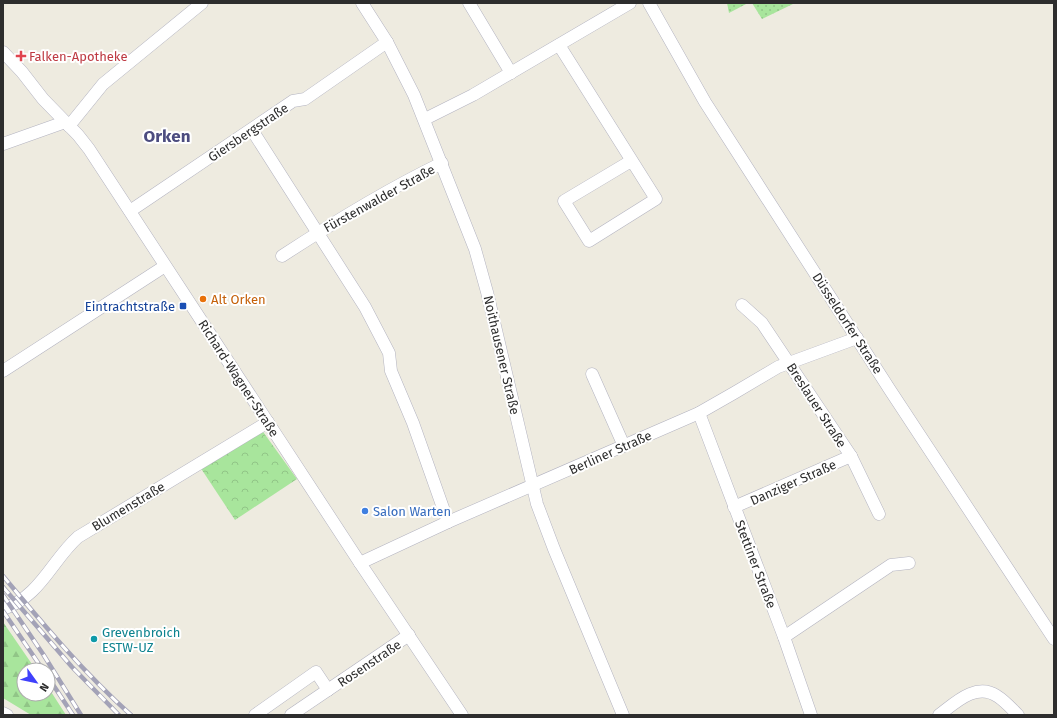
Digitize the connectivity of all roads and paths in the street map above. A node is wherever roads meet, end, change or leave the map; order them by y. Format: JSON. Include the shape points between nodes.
{"nodes":[{"id":1,"x":202,"y":3,"type":"edge"},
{"id":2,"x":362,"y":3,"type":"edge"},
{"id":3,"x":469,"y":3,"type":"edge"},
{"id":4,"x":630,"y":3,"type":"edge"},
{"id":5,"x":649,"y":3,"type":"edge"},
{"id":6,"x":387,"y":42,"type":"junction"},
{"id":7,"x":559,"y":46,"type":"junction"},
{"id":8,"x":3,"y":52,"type":"edge"},
{"id":9,"x":511,"y":74,"type":"junction"},
{"id":10,"x":425,"y":119,"type":"junction"},
{"id":11,"x":67,"y":124,"type":"junction"},
{"id":12,"x":252,"y":130,"type":"junction"},
{"id":13,"x":3,"y":144,"type":"edge"},
{"id":14,"x":631,"y":161,"type":"junction"},
{"id":15,"x":442,"y":163,"type":"junction"},
{"id":16,"x":130,"y":211,"type":"junction"},
{"id":17,"x":317,"y":233,"type":"junction"},
{"id":18,"x":282,"y":256,"type":"dead end"},
{"id":19,"x":165,"y":266,"type":"junction"},
{"id":20,"x":742,"y":305,"type":"dead end"},
{"id":21,"x":857,"y":338,"type":"junction"},
{"id":22,"x":789,"y":362,"type":"junction"},
{"id":23,"x":3,"y":370,"type":"edge"},
{"id":24,"x":592,"y":374,"type":"dead end"},
{"id":25,"x":699,"y":413,"type":"junction"},
{"id":26,"x":268,"y":422,"type":"junction"},
{"id":27,"x":624,"y":446,"type":"junction"},
{"id":28,"x":851,"y":456,"type":"junction"},
{"id":29,"x":532,"y":486,"type":"junction"},
{"id":30,"x":734,"y":507,"type":"junction"},
{"id":31,"x":879,"y":514,"type":"dead end"},
{"id":32,"x":448,"y":522,"type":"junction"},
{"id":33,"x":360,"y":563,"type":"junction"},
{"id":34,"x":910,"y":563,"type":"dead end"},
{"id":35,"x":3,"y":609,"type":"edge"},
{"id":36,"x":409,"y":635,"type":"junction"},
{"id":37,"x":784,"y":637,"type":"junction"},
{"id":38,"x":1054,"y":639,"type":"edge"},
{"id":39,"x":328,"y":690,"type":"junction"},
{"id":40,"x":3,"y":713,"type":"edge"},
{"id":41,"x":7,"y":715,"type":"edge"},
{"id":42,"x":255,"y":715,"type":"edge"},
{"id":43,"x":291,"y":715,"type":"edge"},
{"id":44,"x":462,"y":715,"type":"edge"},
{"id":45,"x":623,"y":715,"type":"edge"},
{"id":46,"x":811,"y":715,"type":"edge"},
{"id":47,"x":939,"y":715,"type":"edge"},
{"id":48,"x":1018,"y":715,"type":"edge"}],
"edges":[{"from":1,"to":11,"type":"street","via":[[107,81]]},
{"from":2,"to":6,"type":"street","name":"Noithausener Straße"},
{"from":3,"to":9,"type":"street"},
{"from":4,"to":7,"type":"street"},
{"from":5,"to":21,"type":"street","name":"Düsseldorfer Straße","via":[[705,102]]},
{"from":6,"to":10,"type":"street","name":"Noithausener Straße"},
{"from":6,"to":12,"type":"street","name":"Giersbergstraße","via":[[305,98],[293,101]]},
{"from":7,"to":9,"type":"street"},
{"from":7,"to":14,"type":"street"},
{"from":8,"to":11,"type":"street","name":"Richard-Wagner-Straße"},
{"from":9,"to":10,"type":"street"},
{"from":10,"to":15,"type":"street","name":"Noithausener Straße"},
{"from":11,"to":13,"type":"street"},
{"from":11,"to":16,"type":"street","name":"Richard-Wagner-Straße","via":[[89,149]]},
{"from":12,"to":16,"type":"street","name":"Giersbergstraße"},
{"from":12,"to":17,"type":"street","name":"Fürstenwalder Straße"},
{"from":14,"to":14,"type":"street","via":[[656,199],[589,241],[564,202]]},
{"from":15,"to":17,"type":"street","name":"Fürstenwalder Straße","via":[[386,191]]},
{"from":15,"to":29,"type":"street","name":"Noithausener Straße","via":[[482,273]]},
{"from":16,"to":19,"type":"street","name":"Richard-Wagner-Straße"},
{"from":17,"to":18,"type":"street","name":"Fürstenwalder Straße"},
{"from":17,"to":32,"type":"street","name":"Fürstenwalder Straße","via":[[365,308],[389,353],[391,371],[413,423]]},
{"from":19,"to":23,"type":"street"},
{"from":19,"to":26,"type":"street","name":"Richard-Wagner-Straße"},
{"from":20,"to":22,"type":"street","name":"Breslauer Straße","via":[[762,323]]},
{"from":21,"to":22,"type":"street","name":"Berliner Straße"},
{"from":21,"to":38,"type":"street","name":"Düsseldorfer Straße"},
{"from":22,"to":25,"type":"street","name":"Berliner Straße"},
{"from":22,"to":28,"type":"street","name":"Breslauer Straße"},
{"from":24,"to":27,"type":"street"},
{"from":25,"to":27,"type":"street","name":"Berliner Straße"},
{"from":25,"to":30,"type":"street","name":"Stettiner Straße"},
{"from":26,"to":33,"type":"street","name":"Richard-Wagner-Straße"},
{"from":26,"to":35,"type":"street","name":"Blumenstraße","via":[[78,536],[35,590]]},
{"from":27,"to":29,"type":"street","name":"Berliner Straße"},
{"from":28,"to":30,"type":"street","name":"Danziger Straße"},
{"from":28,"to":31,"type":"street","name":"Breslauer Straße"},
{"from":29,"to":32,"type":"street","name":"Berliner Straße"},
{"from":29,"to":45,"type":"street","name":"Noithausener Straße","via":[[545,527]]},
{"from":30,"to":37,"type":"street","name":"Stettiner Straße"},
{"from":32,"to":33,"type":"street","name":"Berliner Straße"},
{"from":33,"to":36,"type":"street","name":"Richard-Wagner-Straße"},
{"from":34,"to":37,"type":"street","via":[[891,566]]},
{"from":36,"to":39,"type":"street","name":"Rosenstraße"},
{"from":36,"to":44,"type":"street","name":"Richard-Wagner-Straße"},
{"from":37,"to":46,"type":"street","name":"Stettiner Straße"},
{"from":39,"to":42,"type":"street","name":"Rosenstraße","via":[[316,672]]},
{"from":39,"to":43,"type":"street","name":"Rosenstraße"},
{"from":40,"to":41,"type":"street"},
{"from":47,"to":48,"type":"street","via":[[969,694],[980,691],[998,696]]}]}
